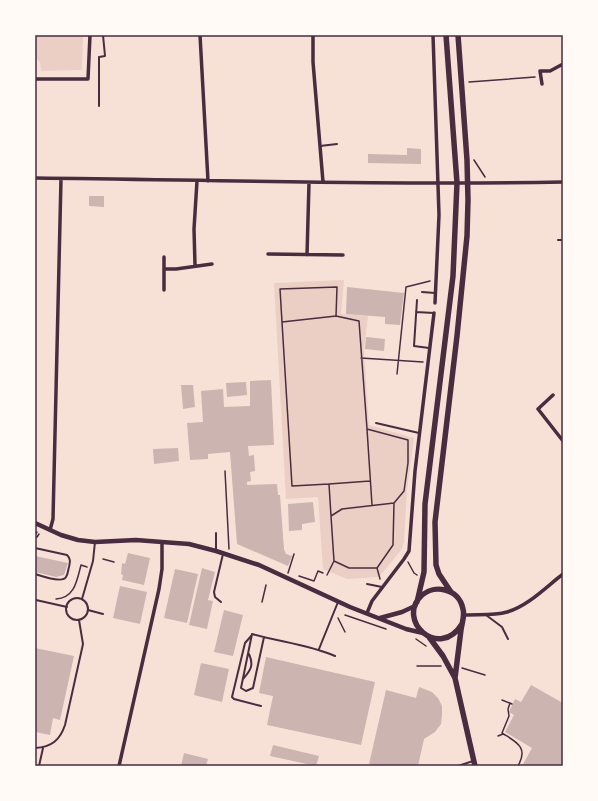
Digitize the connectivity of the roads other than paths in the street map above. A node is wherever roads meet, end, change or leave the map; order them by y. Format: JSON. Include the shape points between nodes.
{"nodes":[{"id":1,"x":90,"y":35,"type":"edge"},
{"id":2,"x":103,"y":35,"type":"edge"},
{"id":3,"x":200,"y":35,"type":"edge"},
{"id":4,"x":313,"y":35,"type":"edge"},
{"id":5,"x":433,"y":35,"type":"edge"},
{"id":6,"x":446,"y":35,"type":"edge"},
{"id":7,"x":458,"y":35,"type":"edge"},
{"id":8,"x":563,"y":64,"type":"edge"},
{"id":9,"x":35,"y":80,"type":"edge"},
{"id":10,"x":542,"y":84,"type":"dead end"},
{"id":11,"x":99,"y":106,"type":"dead end"},
{"id":12,"x":337,"y":144,"type":"dead end"},
{"id":13,"x":320,"y":146,"type":"junction"},
{"id":14,"x":35,"y":178,"type":"edge"},
{"id":15,"x":61,"y":179,"type":"junction"},
{"id":16,"x":197,"y":181,"type":"junction"},
{"id":17,"x":208,"y":181,"type":"junction"},
{"id":18,"x":323,"y":182,"type":"junction"},
{"id":19,"x":563,"y":182,"type":"edge"},
{"id":20,"x":309,"y":183,"type":"junction"},
{"id":21,"x":457,"y":183,"type":"junction"},
{"id":22,"x":468,"y":183,"type":"junction"},
{"id":23,"x":438,"y":184,"type":"junction"},
{"id":24,"x":558,"y":240,"type":"dead end"},
{"id":25,"x":563,"y":240,"type":"edge"},
{"id":26,"x":268,"y":254,"type":"dead end"},
{"id":27,"x":308,"y":255,"type":"junction"},
{"id":28,"x":343,"y":255,"type":"dead end"},
{"id":29,"x":164,"y":258,"type":"dead end"},
{"id":30,"x":212,"y":264,"type":"dead end"},
{"id":31,"x":195,"y":265,"type":"junction"},
{"id":32,"x":164,"y":269,"type":"junction"},
{"id":33,"x":164,"y":290,"type":"dead end"},
{"id":34,"x":422,"y":292,"type":"dead end"},
{"id":35,"x":435,"y":293,"type":"junction"},
{"id":36,"x":417,"y":300,"type":"dead end"},
{"id":37,"x":434,"y":303,"type":"dead end"},
{"id":38,"x":416,"y":312,"type":"junction"},
{"id":39,"x":434,"y":313,"type":"joint"},
{"id":40,"x":430,"y":348,"type":"junction"},
{"id":41,"x":553,"y":395,"type":"dead end"},
{"id":42,"x":376,"y":423,"type":"dead end"},
{"id":43,"x":420,"y":433,"type":"junction"},
{"id":44,"x":563,"y":441,"type":"edge"},
{"id":45,"x":35,"y":523,"type":"edge"},
{"id":46,"x":50,"y":530,"type":"junction"},
{"id":47,"x":216,"y":533,"type":"dead end"},
{"id":48,"x":95,"y":542,"type":"junction"},
{"id":49,"x":162,"y":542,"type":"junction"},
{"id":50,"x":35,"y":548,"type":"edge"},
{"id":51,"x":216,"y":551,"type":"junction"},
{"id":52,"x":224,"y":553,"type":"junction"},
{"id":53,"x":35,"y":574,"type":"edge"},
{"id":54,"x":563,"y":574,"type":"edge"},
{"id":55,"x":367,"y":584,"type":"dead end"},
{"id":56,"x":382,"y":587,"type":"junction"},
{"id":57,"x":451,"y":592,"type":"junction"},
{"id":58,"x":82,"y":599,"type":"junction"},
{"id":59,"x":36,"y":600,"type":"edge"},
{"id":60,"x":221,"y":602,"type":"dead end"},
{"id":61,"x":338,"y":602,"type":"junction"},
{"id":62,"x":416,"y":604,"type":"junction"},
{"id":63,"x":67,"y":607,"type":"junction"},
{"id":64,"x":88,"y":610,"type":"junction"},
{"id":65,"x":367,"y":613,"type":"junction"},
{"id":66,"x":103,"y":614,"type":"dead end"},
{"id":67,"x":464,"y":615,"type":"junction"},
{"id":68,"x":486,"y":615,"type":"junction"},
{"id":69,"x":380,"y":618,"type":"junction"},
{"id":70,"x":80,"y":620,"type":"junction"},
{"id":71,"x":462,"y":624,"type":"junction"},
{"id":72,"x":423,"y":633,"type":"junction"},
{"id":73,"x":252,"y":634,"type":"junction"},
{"id":74,"x":429,"y":637,"type":"junction"},
{"id":75,"x":264,"y":638,"type":"junction"},
{"id":76,"x":508,"y":639,"type":"dead end"},
{"id":77,"x":319,"y":649,"type":"junction"},
{"id":78,"x":249,"y":652,"type":"junction"},
{"id":79,"x":335,"y":656,"type":"dead end"},
{"id":80,"x":455,"y":678,"type":"junction"},
{"id":81,"x":242,"y":680,"type":"junction"},
{"id":82,"x":261,"y":706,"type":"dead end"},
{"id":83,"x":35,"y":748,"type":"edge"},
{"id":84,"x":43,"y":748,"type":"junction"},
{"id":85,"x":475,"y":763,"type":"edge"},
{"id":86,"x":39,"y":766,"type":"edge"},
{"id":87,"x":119,"y":766,"type":"edge"},
{"id":88,"x":458,"y":766,"type":"edge"}],
"edges":[{"from":1,"to":9,"type":"street","via":[[88,79]]},
{"from":2,"to":11,"type":"lane","via":[[105,56],[99,57]]},
{"from":3,"to":17,"type":"street"},
{"from":4,"to":13,"type":"street"},
{"from":5,"to":23,"type":"street"},
{"from":6,"to":21,"type":"main road"},
{"from":7,"to":22,"type":"main road"},
{"from":8,"to":10,"type":"street","via":[[550,71],[540,71]]},
{"from":12,"to":13,"type":"lane"},
{"from":13,"to":18,"type":"street"},
{"from":14,"to":15,"type":"street"},
{"from":15,"to":16,"type":"street"},
{"from":15,"to":46,"type":"street","via":[[53,519]]},
{"from":16,"to":17,"type":"street"},
{"from":16,"to":31,"type":"street"},
{"from":17,"to":20,"type":"street"},
{"from":18,"to":20,"type":"street"},
{"from":18,"to":23,"type":"street"},
{"from":19,"to":22,"type":"street"},
{"from":20,"to":27,"type":"street"},
{"from":21,"to":22,"type":"street"},
{"from":21,"to":23,"type":"street"},
{"from":21,"to":62,"type":"main road","via":[[453,276],[425,504],[423,577]]},
{"from":22,"to":57,"type":"main road","via":[[464,280],[435,522],[436,565]]},
{"from":23,"to":35,"type":"street"},
{"from":24,"to":25,"type":"lane"},
{"from":26,"to":27,"type":"street"},
{"from":27,"to":28,"type":"street"},
{"from":29,"to":32,"type":"street"},
{"from":30,"to":31,"type":"street"},
{"from":31,"to":32,"type":"street"},
{"from":32,"to":33,"type":"street"},
{"from":34,"to":35,"type":"lane"},
{"from":35,"to":37,"type":"street"},
{"from":36,"to":38,"type":"lane"},
{"from":38,"to":39,"type":"lane"},
{"from":38,"to":40,"type":"lane","via":[[414,346]]},
{"from":39,"to":40,"type":"street"},
{"from":40,"to":43,"type":"street"},
{"from":41,"to":44,"type":"street","via":[[538,409]]},
{"from":42,"to":43,"type":"lane"},
{"from":43,"to":56,"type":"street","via":[[409,551]]},
{"from":45,"to":46,"type":"street"},
{"from":46,"to":48,"type":"street","via":[[78,540]]},
{"from":47,"to":51,"type":"lane"},
{"from":48,"to":49,"type":"street"},
{"from":48,"to":58,"type":"lane","via":[[93,561]]},
{"from":49,"to":51,"type":"street","via":[[188,544]]},
{"from":49,"to":87,"type":"street","via":[[158,589]]},
{"from":50,"to":53,"type":"lane","via":[[67,555],[70,562],[64,579]]},
{"from":51,"to":52,"type":"street"},
{"from":52,"to":60,"type":"lane","via":[[214,592],[215,597]]},
{"from":52,"to":61,"type":"street"},
{"from":54,"to":68,"type":"street","via":[[524,604],[508,612]]},
{"from":55,"to":56,"type":"lane"},
{"from":56,"to":65,"type":"street"},
{"from":57,"to":62,"type":"main road","via":[[436,589],[422,596]]},
{"from":57,"to":67,"type":"main road","via":[[461,602]]},
{"from":58,"to":63,"type":"lane","via":[[71,600]]},
{"from":58,"to":64,"type":"lane","via":[[87,603]]},
{"from":59,"to":63,"type":"lane"},
{"from":61,"to":65,"type":"street"},
{"from":61,"to":77,"type":"lane"},
{"from":62,"to":69,"type":"street","via":[[402,612]]},
{"from":62,"to":72,"type":"main road","via":[[415,620]]},
{"from":63,"to":70,"type":"lane","via":[[69,617]]},
{"from":64,"to":66,"type":"lane"},
{"from":64,"to":70,"type":"lane","via":[[86,617]]},
{"from":65,"to":69,"type":"street"},
{"from":67,"to":68,"type":"street"},
{"from":67,"to":71,"type":"main road"},
{"from":68,"to":76,"type":"lane","via":[[502,627]]},
{"from":69,"to":72,"type":"street"},
{"from":70,"to":84,"type":"lane","via":[[83,644],[65,725],[62,735]]},
{"from":71,"to":74,"type":"main road","via":[[452,635],[445,638]]},
{"from":71,"to":80,"type":"main road"},
{"from":72,"to":74,"type":"main road"},
{"from":73,"to":75,"type":"lane"},
{"from":73,"to":78,"type":"lane"},
{"from":73,"to":82,"type":"lane","via":[[245,643],[232,697],[234,700]]},
{"from":74,"to":80,"type":"main road","via":[[444,656]]},
{"from":75,"to":77,"type":"lane"},
{"from":75,"to":81,"type":"lane","via":[[253,688],[246,691],[241,688]]},
{"from":77,"to":79,"type":"lane"},
{"from":78,"to":81,"type":"lane"},
{"from":78,"to":81,"type":"lane","via":[[252,661],[250,671]]},
{"from":80,"to":85,"type":"main road"},
{"from":83,"to":84,"type":"lane"},
{"from":84,"to":86,"type":"lane"},
{"from":85,"to":88,"type":"lane"}]}
